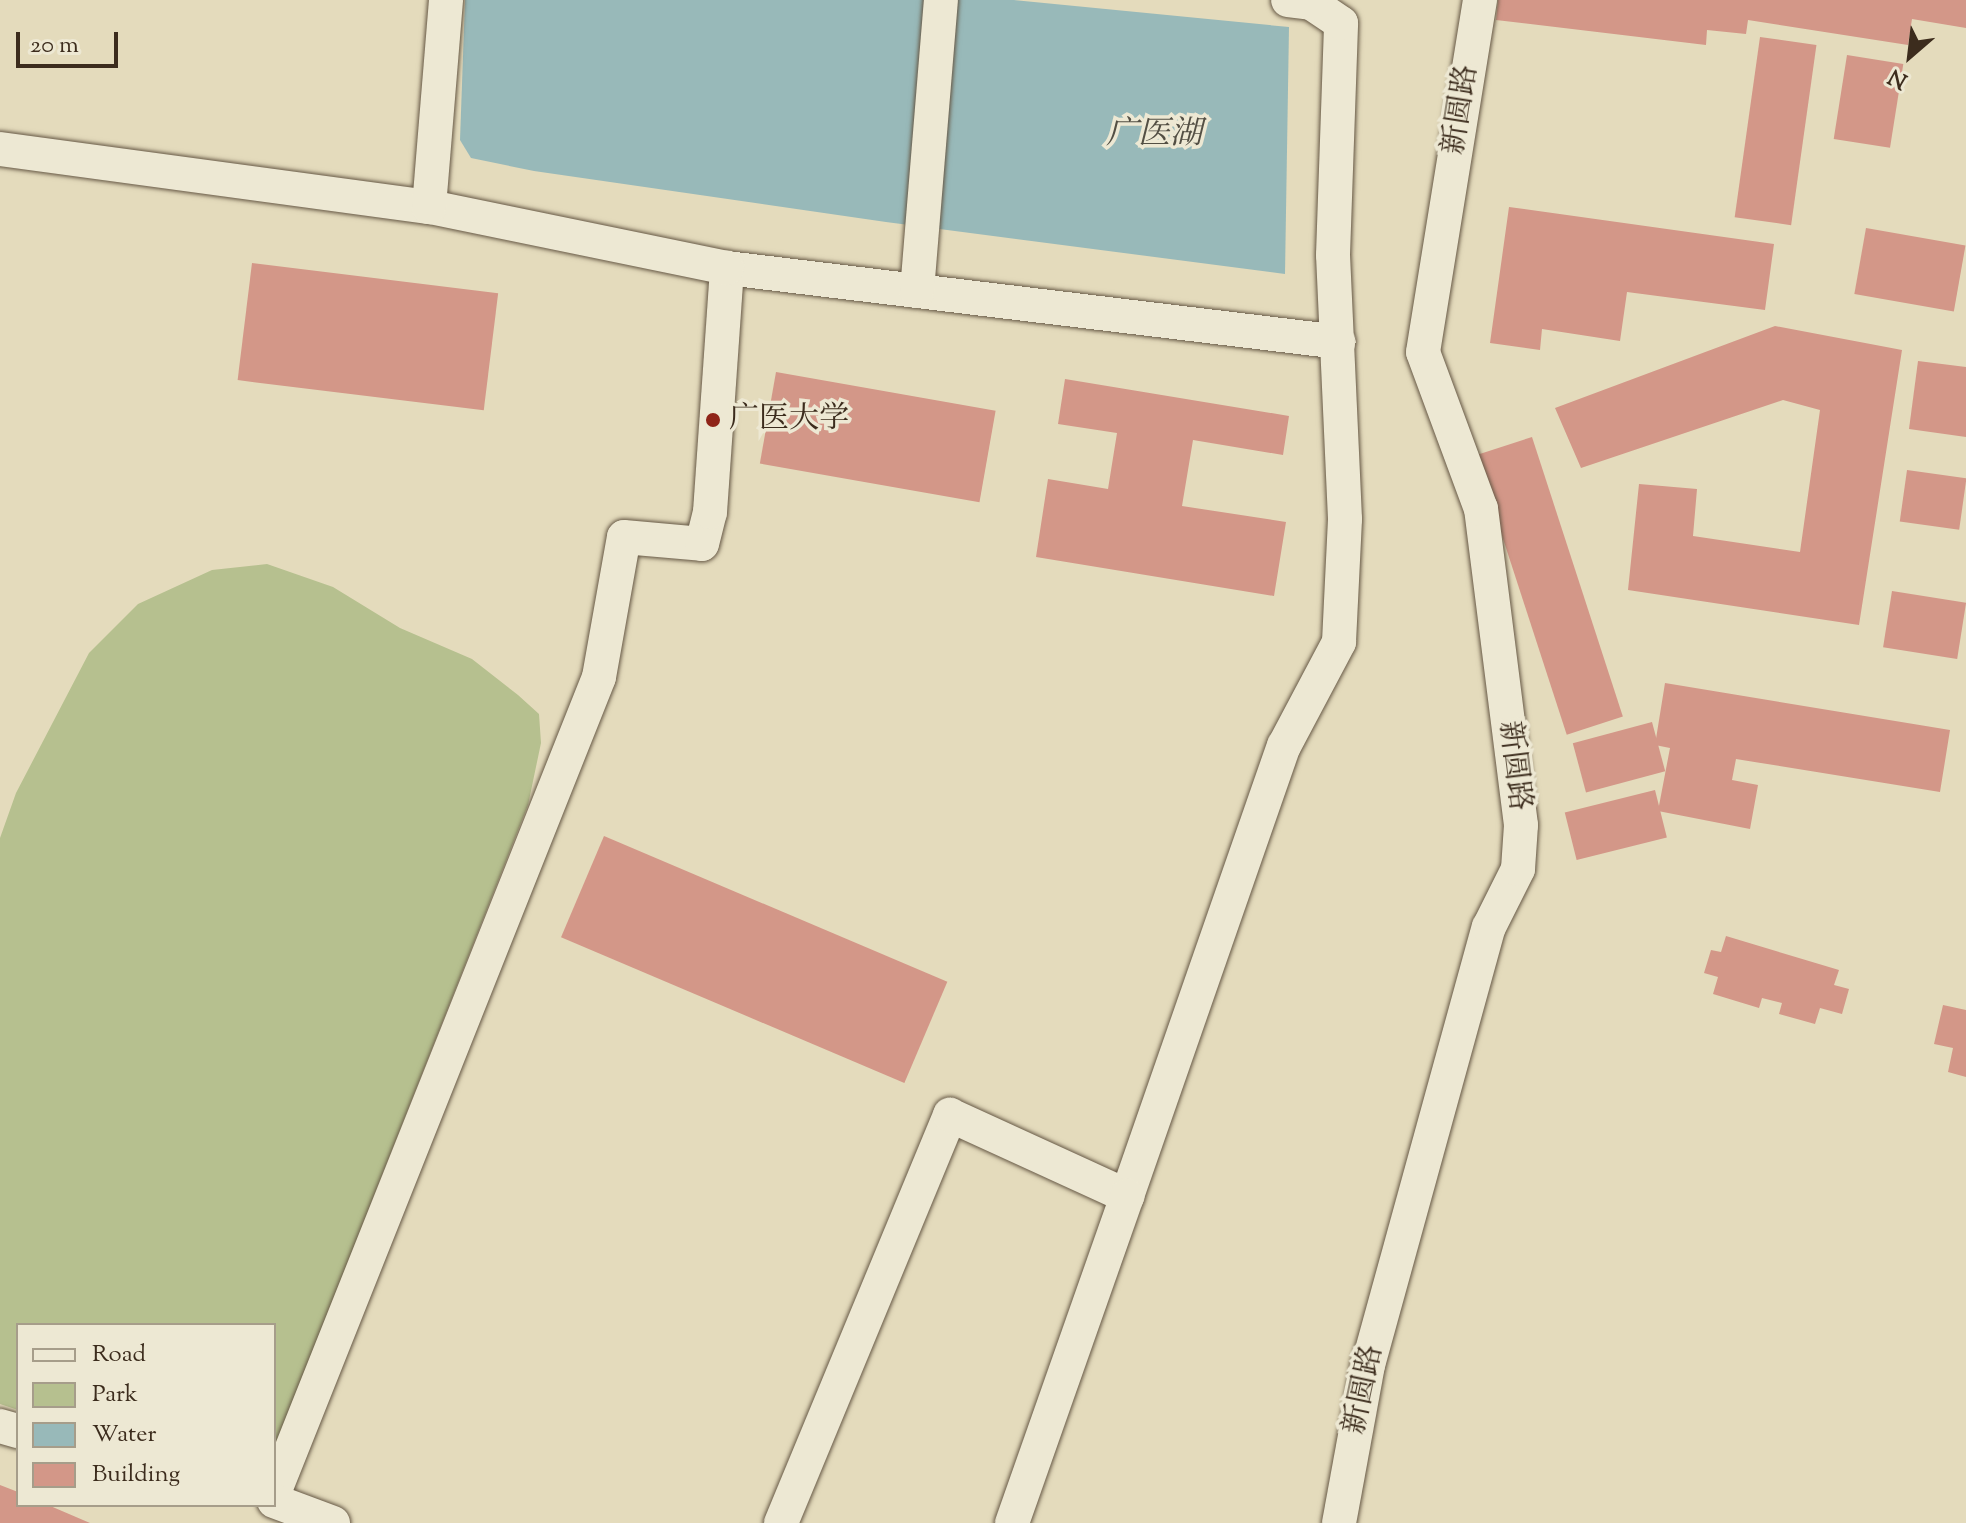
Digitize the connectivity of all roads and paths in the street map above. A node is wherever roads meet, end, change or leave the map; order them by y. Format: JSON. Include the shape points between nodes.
{"nodes":[{"id":1,"x":446,"y":0,"type":"edge"},
{"id":2,"x":941,"y":0,"type":"edge"},
{"id":3,"x":1288,"y":0,"type":"edge"},
{"id":4,"x":1480,"y":0,"type":"edge"},
{"id":5,"x":0,"y":149,"type":"edge"},
{"id":6,"x":429,"y":207,"type":"junction"},
{"id":7,"x":727,"y":268,"type":"junction"},
{"id":8,"x":917,"y":291,"type":"junction"},
{"id":9,"x":1339,"y":342,"type":"junction"},
{"id":10,"x":1127,"y":1196,"type":"junction"},
{"id":11,"x":276,"y":1488,"type":"edge"},
{"id":12,"x":276,"y":1502,"type":"edge"},
{"id":13,"x":333,"y":1523,"type":"edge"},
{"id":14,"x":781,"y":1523,"type":"edge"},
{"id":15,"x":1012,"y":1523,"type":"edge"},
{"id":16,"x":1339,"y":1523,"type":"edge"}],
"edges":[{"from":1,"to":6,"type":"street"},
{"from":2,"to":8,"type":"street"},
{"from":3,"to":9,"type":"street","via":[[1311,3],[1341,23],[1333,255]]},
{"from":4,"to":16,"type":"street","name":"新圆路","via":[[1423,352],[1481,509],[1521,825],[1518,869],[1489,927],[1372,1350]]},
{"from":5,"to":6,"type":"street"},
{"from":6,"to":7,"type":"street"},
{"from":7,"to":8,"type":"street"},
{"from":7,"to":11,"type":"street","via":[[710,512],[702,544],[624,537],[599,677]]},
{"from":8,"to":9,"type":"street"},
{"from":9,"to":10,"type":"street","via":[[1345,519],[1339,642],[1284,746]]},
{"from":10,"to":14,"type":"street","via":[[950,1115]]},
{"from":10,"to":15,"type":"street"},
{"from":12,"to":13,"type":"street"}]}
